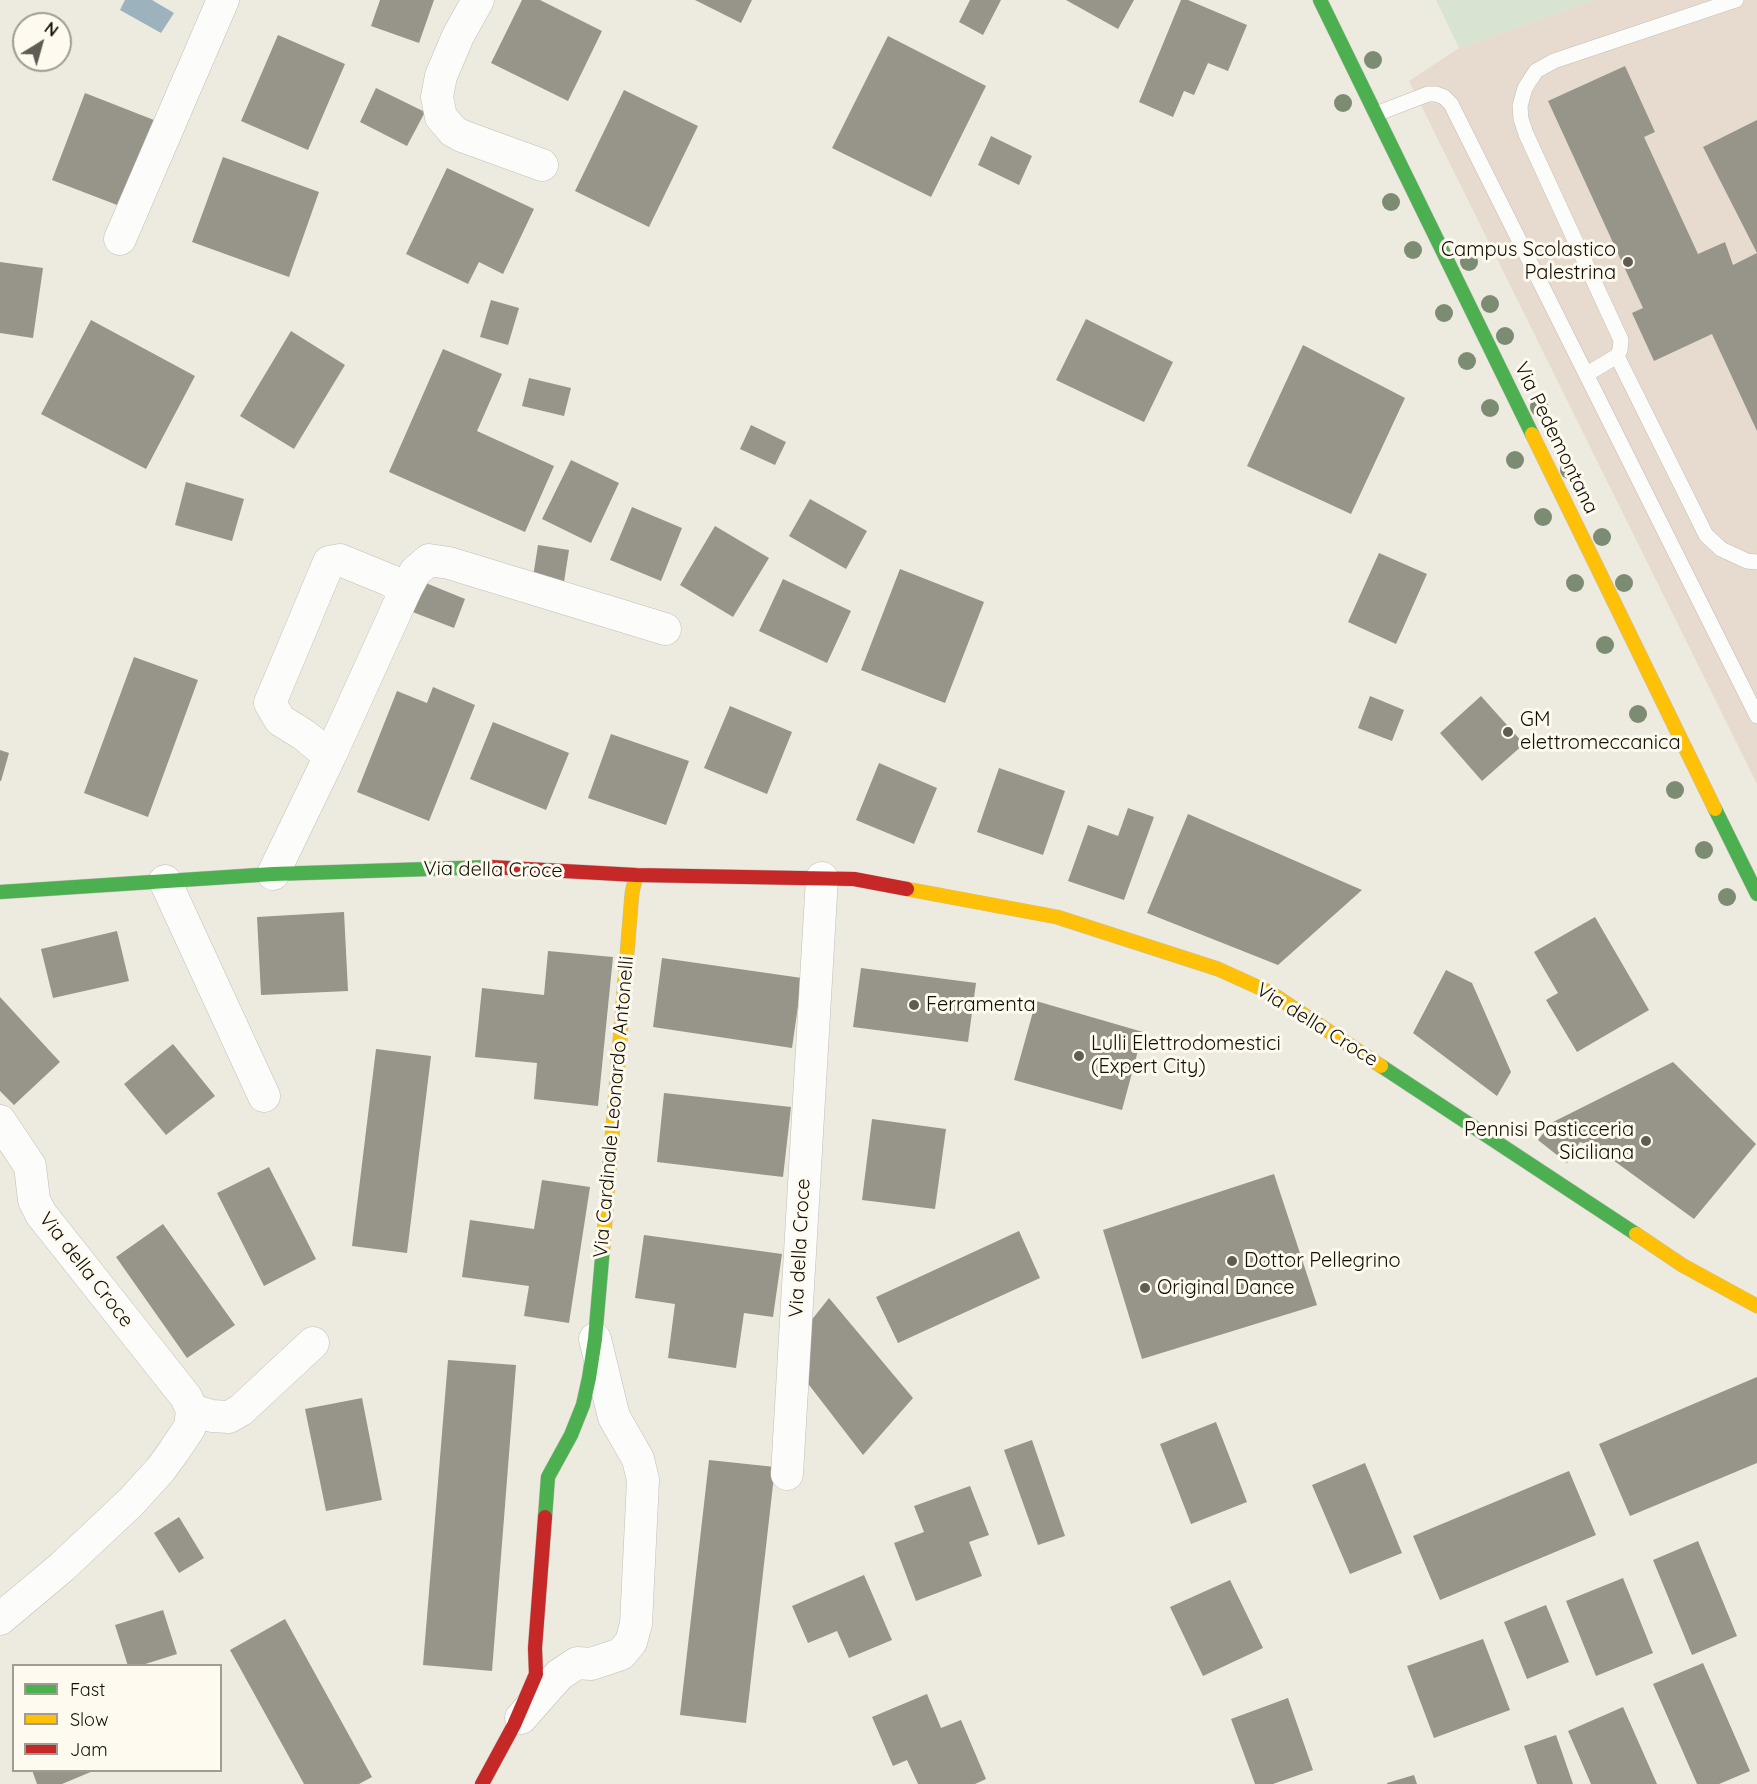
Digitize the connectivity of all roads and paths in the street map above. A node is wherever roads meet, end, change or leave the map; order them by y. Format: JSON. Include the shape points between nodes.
{"nodes":[{"id":1,"x":223,"y":0,"type":"edge"},
{"id":2,"x":478,"y":0,"type":"edge"},
{"id":3,"x":1320,"y":0,"type":"edge"},
{"id":4,"x":1736,"y":0,"type":"edge"},
{"id":5,"x":1376,"y":114,"type":"junction"},
{"id":6,"x":542,"y":165,"type":"dead end"},
{"id":7,"x":120,"y":238,"type":"dead end"},
{"id":8,"x":1617,"y":356,"type":"junction"},
{"id":9,"x":1587,"y":374,"type":"junction"},
{"id":10,"x":1757,"y":562,"type":"edge"},
{"id":11,"x":405,"y":589,"type":"junction"},
{"id":12,"x":665,"y":629,"type":"dead end"},
{"id":13,"x":1757,"y":716,"type":"edge"},
{"id":14,"x":330,"y":756,"type":"junction"},
{"id":15,"x":273,"y":874,"type":"junction"},
{"id":16,"x":636,"y":875,"type":"junction"},
{"id":17,"x":822,"y":878,"type":"junction"},
{"id":18,"x":165,"y":881,"type":"junction"},
{"id":19,"x":0,"y":892,"type":"edge"},
{"id":20,"x":1757,"y":894,"type":"edge"},
{"id":21,"x":264,"y":1096,"type":"dead end"},
{"id":22,"x":0,"y":1120,"type":"edge"},
{"id":23,"x":1757,"y":1306,"type":"edge"},
{"id":24,"x":595,"y":1339,"type":"junction"},
{"id":25,"x":313,"y":1343,"type":"dead end"},
{"id":26,"x":192,"y":1410,"type":"junction"},
{"id":27,"x":787,"y":1474,"type":"dead end"},
{"id":28,"x":0,"y":1619,"type":"edge"},
{"id":29,"x":514,"y":1725,"type":"junction"},
{"id":30,"x":482,"y":1784,"type":"edge"}],
"edges":[{"from":1,"to":7,"type":"street"},
{"from":2,"to":6,"type":"street","via":[[441,76],[437,97],[441,117],[462,136]]},
{"from":3,"to":5,"type":"street","name":"Via Pedemontana"},
{"from":4,"to":8,"type":"lane","via":[[1554,61],[1536,71],[1522,95],[1521,119],[1526,134],[1617,330],[1621,340]]},
{"from":5,"to":9,"type":"lane","via":[[1428,94],[1444,97],[1451,104]]},
{"from":5,"to":20,"type":"street","name":"Via Pedemontana"},
{"from":8,"to":9,"type":"lane"},
{"from":8,"to":10,"type":"lane","via":[[1706,535],[1721,549]]},
{"from":9,"to":13,"type":"lane"},
{"from":11,"to":12,"type":"street","via":[[415,572],[429,560],[449,563]]},
{"from":11,"to":14,"type":"street"},
{"from":11,"to":14,"type":"street","via":[[340,560],[329,562],[270,703],[280,720]]},
{"from":14,"to":15,"type":"street"},
{"from":15,"to":16,"type":"street","name":"Via della Croce","via":[[481,866]]},
{"from":15,"to":18,"type":"street","name":"Via della Croce"},
{"from":16,"to":17,"type":"street","name":"Via della Croce"},
{"from":16,"to":24,"type":"street","name":"Via Cardinale Leonardo Antonelli"},
{"from":17,"to":23,"type":"street","name":"Via della Croce","via":[[854,879],[1058,917],[1239,978],[1331,1031],[1682,1265]]},
{"from":17,"to":27,"type":"street","name":"Via della Croce"},
{"from":18,"to":19,"type":"street","name":"Via della Croce"},
{"from":18,"to":21,"type":"street"},
{"from":22,"to":26,"type":"street","name":"Via della Croce","via":[[30,1166],[34,1200],[41,1214],[186,1397]]},
{"from":24,"to":29,"type":"street","name":"Via Cardinale Leonardo Antonelli","via":[[583,1405],[548,1477],[536,1674]]},
{"from":24,"to":29,"type":"street","name":"Via Cardinale Leonardo Antonelli","via":[[614,1417],[638,1459],[643,1480],[636,1624],[631,1642],[621,1654],[591,1664],[577,1663],[559,1675]]},
{"from":25,"to":26,"type":"street","via":[[229,1417]]},
{"from":26,"to":28,"type":"street","via":[[190,1427],[161,1469],[131,1502]]},
{"from":29,"to":30,"type":"street","name":"Via Cardinale Leonardo Antonelli"}]}
